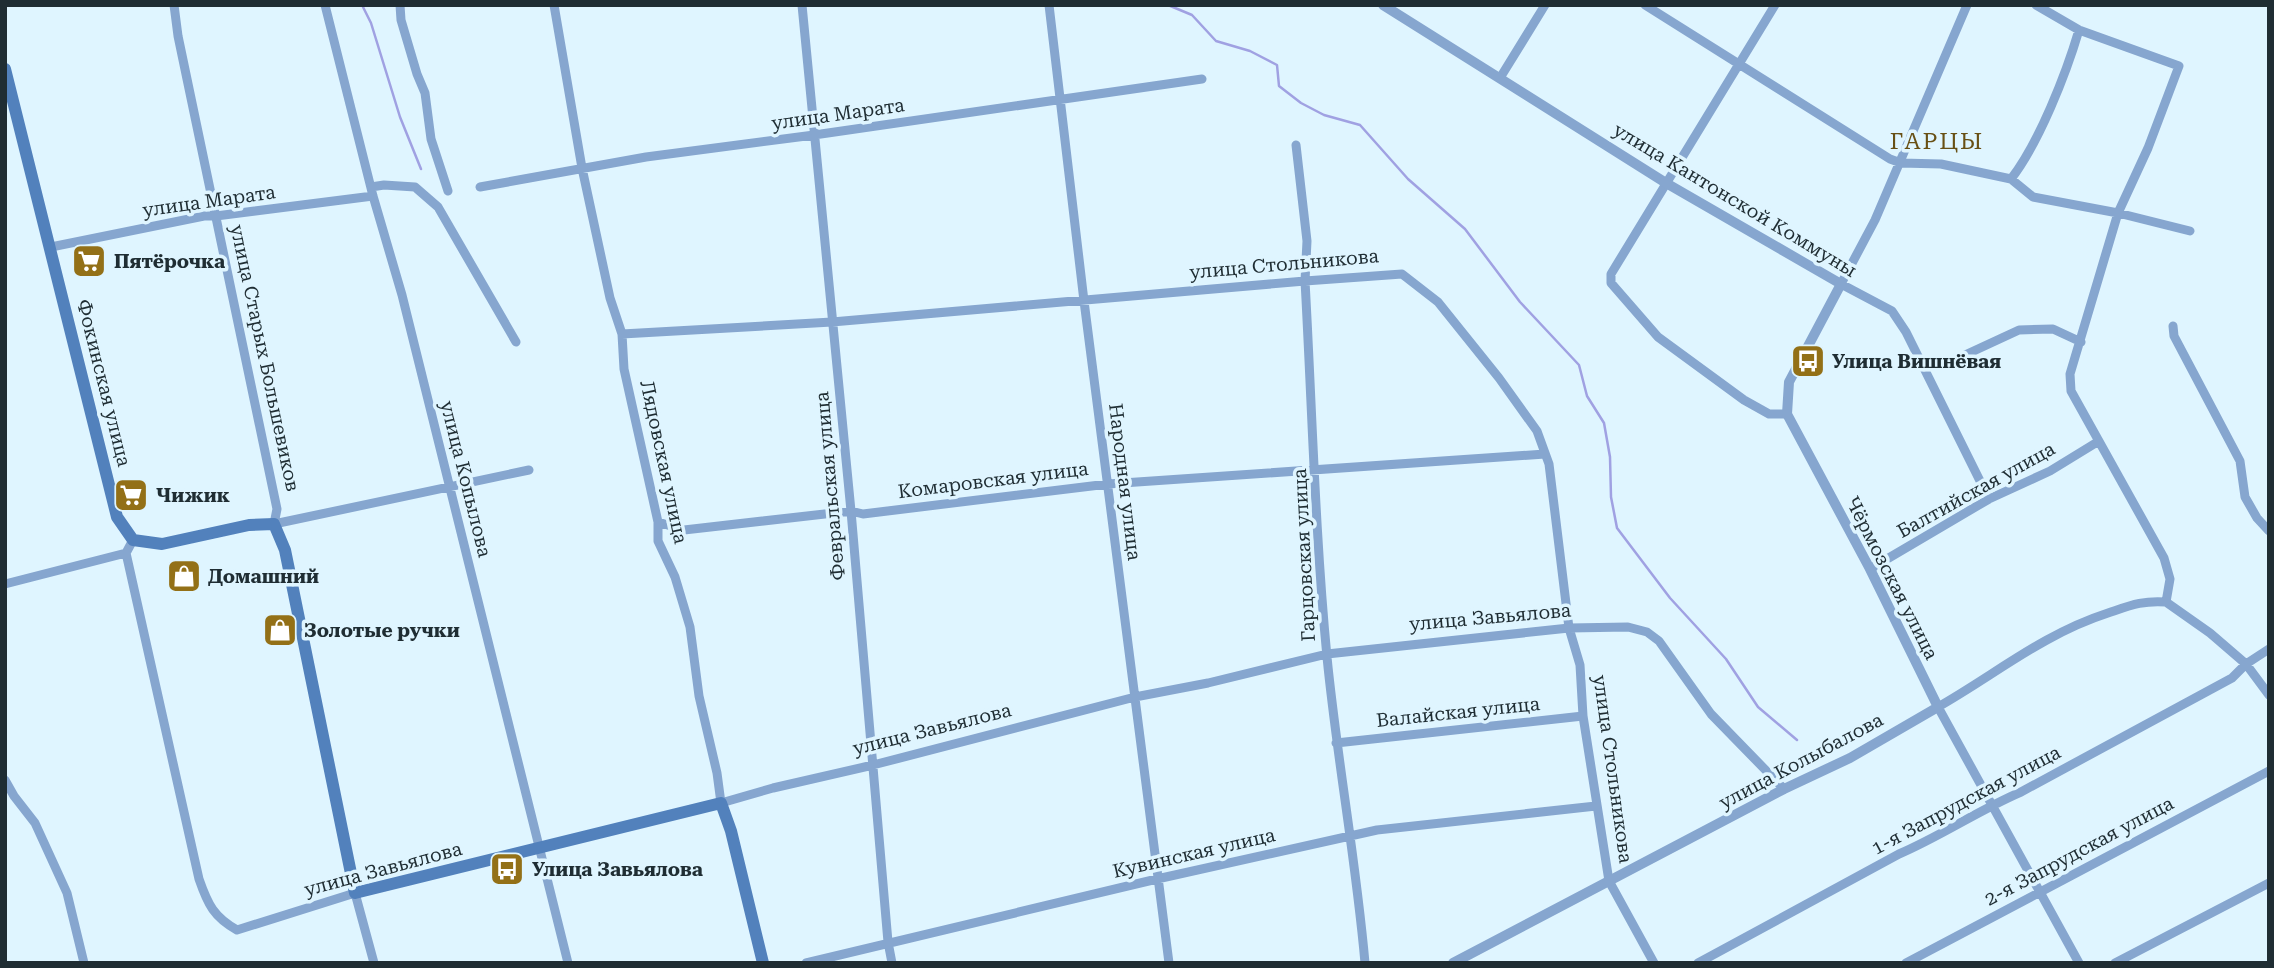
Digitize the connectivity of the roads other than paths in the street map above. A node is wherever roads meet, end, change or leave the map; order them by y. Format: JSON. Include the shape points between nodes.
{"nodes":[{"id":1,"x":174,"y":5,"type":"edge"},
{"id":2,"x":325,"y":5,"type":"edge"},
{"id":3,"x":400,"y":5,"type":"edge"},
{"id":4,"x":554,"y":5,"type":"edge"},
{"id":5,"x":802,"y":5,"type":"edge"},
{"id":6,"x":1049,"y":5,"type":"edge"},
{"id":7,"x":1383,"y":5,"type":"edge"},
{"id":8,"x":1545,"y":5,"type":"edge"},
{"id":9,"x":1645,"y":5,"type":"edge"},
{"id":10,"x":1775,"y":5,"type":"edge"},
{"id":11,"x":1967,"y":5,"type":"edge"},
{"id":12,"x":2036,"y":5,"type":"edge"},
{"id":13,"x":2079,"y":30,"type":"junction"},
{"id":14,"x":1739,"y":64,"type":"junction"},
{"id":15,"x":5,"y":69,"type":"edge"},
{"id":16,"x":1500,"y":78,"type":"junction"},
{"id":17,"x":1202,"y":79,"type":"dead end"},
{"id":18,"x":1060,"y":99,"type":"junction"},
{"id":19,"x":814,"y":135,"type":"junction"},
{"id":20,"x":1296,"y":145,"type":"dead end"},
{"id":21,"x":1901,"y":163,"type":"junction"},
{"id":22,"x":582,"y":168,"type":"junction"},
{"id":23,"x":2011,"y":179,"type":"junction"},
{"id":24,"x":1666,"y":183,"type":"junction"},
{"id":25,"x":480,"y":187,"type":"dead end"},
{"id":26,"x":372,"y":191,"type":"junction"},
{"id":27,"x":448,"y":191,"type":"dead end"},
{"id":28,"x":2118,"y":213,"type":"junction"},
{"id":29,"x":216,"y":216,"type":"junction"},
{"id":30,"x":2190,"y":231,"type":"dead end"},
{"id":31,"x":51,"y":247,"type":"junction"},
{"id":32,"x":1305,"y":281,"type":"junction"},
{"id":33,"x":1841,"y":284,"type":"junction"},
{"id":34,"x":1084,"y":301,"type":"junction"},
{"id":35,"x":832,"y":322,"type":"junction"},
{"id":36,"x":2173,"y":326,"type":"dead end"},
{"id":37,"x":622,"y":334,"type":"junction"},
{"id":38,"x":516,"y":342,"type":"dead end"},
{"id":39,"x":2081,"y":342,"type":"junction"},
{"id":40,"x":1923,"y":367,"type":"junction"},
{"id":41,"x":1787,"y":414,"type":"junction"},
{"id":42,"x":2098,"y":441,"type":"junction"},
{"id":43,"x":1545,"y":454,"type":"junction"},
{"id":44,"x":1316,"y":469,"type":"junction"},
{"id":45,"x":528,"y":470,"type":"dead end"},
{"id":46,"x":1108,"y":484,"type":"junction"},
{"id":47,"x":449,"y":486,"type":"junction"},
{"id":48,"x":1989,"y":499,"type":"junction"},
{"id":49,"x":851,"y":511,"type":"junction"},
{"id":50,"x":658,"y":522,"type":"junction"},
{"id":51,"x":274,"y":524,"type":"junction"},
{"id":52,"x":2269,"y":531,"type":"edge"},
{"id":53,"x":133,"y":540,"type":"junction"},
{"id":54,"x":126,"y":553,"type":"junction"},
{"id":55,"x":1870,"y":569,"type":"junction"},
{"id":56,"x":5,"y":584,"type":"edge"},
{"id":57,"x":2166,"y":602,"type":"junction"},
{"id":58,"x":1570,"y":628,"type":"junction"},
{"id":59,"x":2269,"y":649,"type":"edge"},
{"id":60,"x":1327,"y":654,"type":"junction"},
{"id":61,"x":2246,"y":664,"type":"junction"},
{"id":62,"x":2269,"y":695,"type":"edge"},
{"id":63,"x":1135,"y":697,"type":"junction"},
{"id":64,"x":1938,"y":707,"type":"junction"},
{"id":65,"x":1583,"y":716,"type":"junction"},
{"id":66,"x":1336,"y":743,"type":"junction"},
{"id":67,"x":873,"y":765,"type":"junction"},
{"id":68,"x":2269,"y":771,"type":"edge"},
{"id":69,"x":5,"y":780,"type":"edge"},
{"id":70,"x":1784,"y":789,"type":"junction"},
{"id":71,"x":721,"y":803,"type":"junction"},
{"id":72,"x":1993,"y":804,"type":"junction"},
{"id":73,"x":1596,"y":806,"type":"junction"},
{"id":74,"x":1349,"y":837,"type":"junction"},
{"id":75,"x":541,"y":848,"type":"junction"},
{"id":76,"x":1157,"y":879,"type":"junction"},
{"id":77,"x":1609,"y":881,"type":"junction"},
{"id":78,"x":2269,"y":883,"type":"edge"},
{"id":79,"x":2040,"y":891,"type":"junction"},
{"id":80,"x":355,"y":893,"type":"junction"},
{"id":81,"x":888,"y":942,"type":"junction"},
{"id":82,"x":84,"y":963,"type":"edge"},
{"id":83,"x":374,"y":963,"type":"edge"},
{"id":84,"x":568,"y":963,"type":"edge"},
{"id":85,"x":763,"y":963,"type":"edge"},
{"id":86,"x":806,"y":963,"type":"edge"},
{"id":87,"x":892,"y":963,"type":"edge"},
{"id":88,"x":1169,"y":963,"type":"edge"},
{"id":89,"x":1365,"y":963,"type":"edge"},
{"id":90,"x":1453,"y":963,"type":"edge"},
{"id":91,"x":1654,"y":963,"type":"edge"},
{"id":92,"x":1699,"y":963,"type":"edge"},
{"id":93,"x":1906,"y":963,"type":"edge"},
{"id":94,"x":2079,"y":963,"type":"edge"},
{"id":95,"x":2115,"y":963,"type":"edge"}],
"edges":[{"from":1,"to":29,"type":"street","name":"улица Старых Большевиков"},
{"from":2,"to":26,"type":"street","name":"улица Копылова"},
{"from":3,"to":27,"type":"street"},
{"from":4,"to":22,"type":"street","name":"Лядовская улица"},
{"from":5,"to":19,"type":"street","name":"Февральская улица"},
{"from":6,"to":18,"type":"street","name":"Народная улица"},
{"from":7,"to":16,"type":"street","name":"улица Кантонской Коммуны"},
{"from":8,"to":16,"type":"street"},
{"from":9,"to":14,"type":"street"},
{"from":10,"to":14,"type":"street"},
{"from":11,"to":21,"type":"street"},
{"from":12,"to":13,"type":"street"},
{"from":13,"to":23,"type":"street","via":[[2049,107]]},
{"from":13,"to":28,"type":"street","via":[[2179,66]]},
{"from":14,"to":21,"type":"street"},
{"from":14,"to":24,"type":"street"},
{"from":15,"to":31,"type":"main road","name":"Фокинская улица"},
{"from":16,"to":24,"type":"street","name":"улица Кантонской Коммуны"},
{"from":17,"to":18,"type":"street","name":"улица Марата"},
{"from":18,"to":19,"type":"street","name":"улица Марата"},
{"from":18,"to":34,"type":"street","name":"Народная улица"},
{"from":19,"to":22,"type":"street","name":"улица Марата"},
{"from":19,"to":35,"type":"street","name":"Февральская улица"},
{"from":20,"to":32,"type":"street","name":"Гарцовская улица","via":[[1307,241]]},
{"from":21,"to":23,"type":"street","via":[[1941,164]]},
{"from":21,"to":33,"type":"street"},
{"from":22,"to":25,"type":"street","name":"улица Марата"},
{"from":22,"to":37,"type":"street","name":"Лядовская улица"},
{"from":23,"to":28,"type":"street","via":[[2033,197]]},
{"from":24,"to":33,"type":"street","name":"улица Кантонской Коммуны"},
{"from":24,"to":41,"type":"street","via":[[1611,274],[1611,283],[1658,337],[1744,400],[1769,414]]},
{"from":26,"to":29,"type":"street","name":"улица Марата"},
{"from":26,"to":38,"type":"street","name":"улица Марата","via":[[384,185],[415,187],[438,207]]},
{"from":26,"to":47,"type":"street","name":"улица Копылова"},
{"from":28,"to":30,"type":"street"},
{"from":28,"to":39,"type":"street"},
{"from":29,"to":31,"type":"street","name":"улица Марата"},
{"from":29,"to":51,"type":"street","name":"улица Старых Большевиков","via":[[276,509]]},
{"from":31,"to":53,"type":"main road","name":"Фокинская улица","via":[[117,517]]},
{"from":32,"to":34,"type":"street","name":"улица Стольникова"},
{"from":32,"to":43,"type":"street","name":"улица Стольникова","via":[[1402,274],[1438,302],[1499,378],[1537,431]]},
{"from":32,"to":44,"type":"street","name":"Гарцовская улица"},
{"from":33,"to":40,"type":"street","name":"улица Кантонской Коммуны","via":[[1892,311]]},
{"from":33,"to":41,"type":"street","via":[[1789,382]]},
{"from":34,"to":35,"type":"street","name":"улица Стольникова"},
{"from":34,"to":46,"type":"street","name":"Народная улица"},
{"from":35,"to":37,"type":"street","name":"улица Стольникова"},
{"from":35,"to":49,"type":"street","name":"Февральская улица"},
{"from":36,"to":52,"type":"street","via":[[2174,336],[2240,461],[2245,497]]},
{"from":37,"to":50,"type":"street","name":"Лядовская улица","via":[[624,369]]},
{"from":39,"to":40,"type":"street","via":[[2053,329],[2019,330],[1952,361]]},
{"from":39,"to":42,"type":"street","via":[[2070,374],[2071,391]]},
{"from":40,"to":48,"type":"street","name":"улица Кантонской Коммуны"},
{"from":41,"to":55,"type":"street","name":"Чёрмозская улица"},
{"from":42,"to":48,"type":"street","name":"Балтийская улица","via":[[2050,471]]},
{"from":42,"to":57,"type":"street","via":[[2164,558],[2170,579]]},
{"from":43,"to":44,"type":"street","name":"Комаровская улица"},
{"from":43,"to":58,"type":"street","name":"улица Стольникова"},
{"from":44,"to":46,"type":"street","name":"Комаровская улица"},
{"from":44,"to":60,"type":"street","name":"Гарцовская улица"},
{"from":45,"to":47,"type":"street"},
{"from":46,"to":49,"type":"street","name":"Комаровская улица","via":[[863,514]]},
{"from":46,"to":63,"type":"street","name":"Народная улица"},
{"from":47,"to":51,"type":"street"},
{"from":47,"to":75,"type":"street","name":"улица Копылова"},
{"from":48,"to":55,"type":"street","name":"Балтийская улица"},
{"from":49,"to":50,"type":"street","name":"Комаровская улица","via":[[684,530]]},
{"from":49,"to":67,"type":"street","name":"Февральская улица"},
{"from":50,"to":71,"type":"street","name":"Лядовская улица","via":[[658,541],[690,627]]},
{"from":51,"to":53,"type":"main road","via":[[162,544]]},
{"from":51,"to":80,"type":"main road","name":"улица Старых Большевиков","via":[[285,550]]},
{"from":53,"to":54,"type":"street"},
{"from":54,"to":56,"type":"street"},
{"from":54,"to":80,"type":"street","name":"улица Завьялова","via":[[200,879],[219,920],[237,930]]},
{"from":55,"to":64,"type":"street","name":"Чёрмозская улица"},
{"from":57,"to":61,"type":"street"},
{"from":57,"to":64,"type":"street","name":"улица Колыбалова","via":[[2146,601],[2083,621],[2032,646]]},
{"from":58,"to":60,"type":"street","name":"улица Завьялова"},
{"from":58,"to":65,"type":"street","name":"улица Стольникова","via":[[1580,665]]},
{"from":58,"to":70,"type":"street","name":"улица Завьялова","via":[[1628,627],[1659,641],[1712,714]]},
{"from":59,"to":61,"type":"street","name":"1-я Запрудская улица"},
{"from":60,"to":63,"type":"street","name":"улица Завьялова"},
{"from":60,"to":66,"type":"street","name":"Гарцовская улица"},
{"from":61,"to":62,"type":"street"},
{"from":61,"to":72,"type":"street","name":"1-я Запрудская улица","via":[[2232,678]]},
{"from":63,"to":67,"type":"street","name":"улица Завьялова"},
{"from":63,"to":76,"type":"street","name":"Народная улица"},
{"from":64,"to":70,"type":"street","name":"улица Колыбалова","via":[[1850,758]]},
{"from":64,"to":72,"type":"street","name":"Чёрмозская улица"},
{"from":65,"to":66,"type":"street","name":"Валайская улица"},
{"from":65,"to":73,"type":"street","name":"улица Стольникова"},
{"from":66,"to":74,"type":"street","name":"Гарцовская улица"},
{"from":67,"to":71,"type":"street","name":"улица Завьялова"},
{"from":67,"to":81,"type":"street","name":"Февральская улица"},
{"from":68,"to":79,"type":"street","name":"2-я Запрудская улица"},
{"from":69,"to":82,"type":"street","via":[[35,823],[67,893]]},
{"from":70,"to":77,"type":"street","name":"улица Колыбалова"},
{"from":71,"to":75,"type":"main road","name":"улица Завьялова"},
{"from":71,"to":85,"type":"main road","name":"Лядовская улица"},
{"from":72,"to":79,"type":"street","name":"Чёрмозская улица"},
{"from":72,"to":92,"type":"street","name":"1-я Запрудская улица"},
{"from":73,"to":74,"type":"street","name":"Кувинская улица"},
{"from":73,"to":77,"type":"street","name":"улица Стольникова"},
{"from":74,"to":76,"type":"street","name":"Кувинская улица"},
{"from":74,"to":89,"type":"street","name":"Гарцовская улица"},
{"from":75,"to":80,"type":"main road","name":"улица Завьялова"},
{"from":75,"to":84,"type":"street","name":"улица Копылова"},
{"from":76,"to":81,"type":"street","name":"Кувинская улица"},
{"from":76,"to":88,"type":"street","name":"Народная улица"},
{"from":77,"to":90,"type":"street","name":"улица Колыбалова"},
{"from":77,"to":91,"type":"street","name":"улица Стольникова"},
{"from":78,"to":95,"type":"street"},
{"from":79,"to":93,"type":"street","name":"2-я Запрудская улица"},
{"from":79,"to":94,"type":"street","name":"Чёрмозская улица"},
{"from":80,"to":83,"type":"street","name":"улица Старых Большевиков"},
{"from":81,"to":86,"type":"street","name":"Кувинская улица"},
{"from":81,"to":87,"type":"street","name":"Февральская улица"}]}
